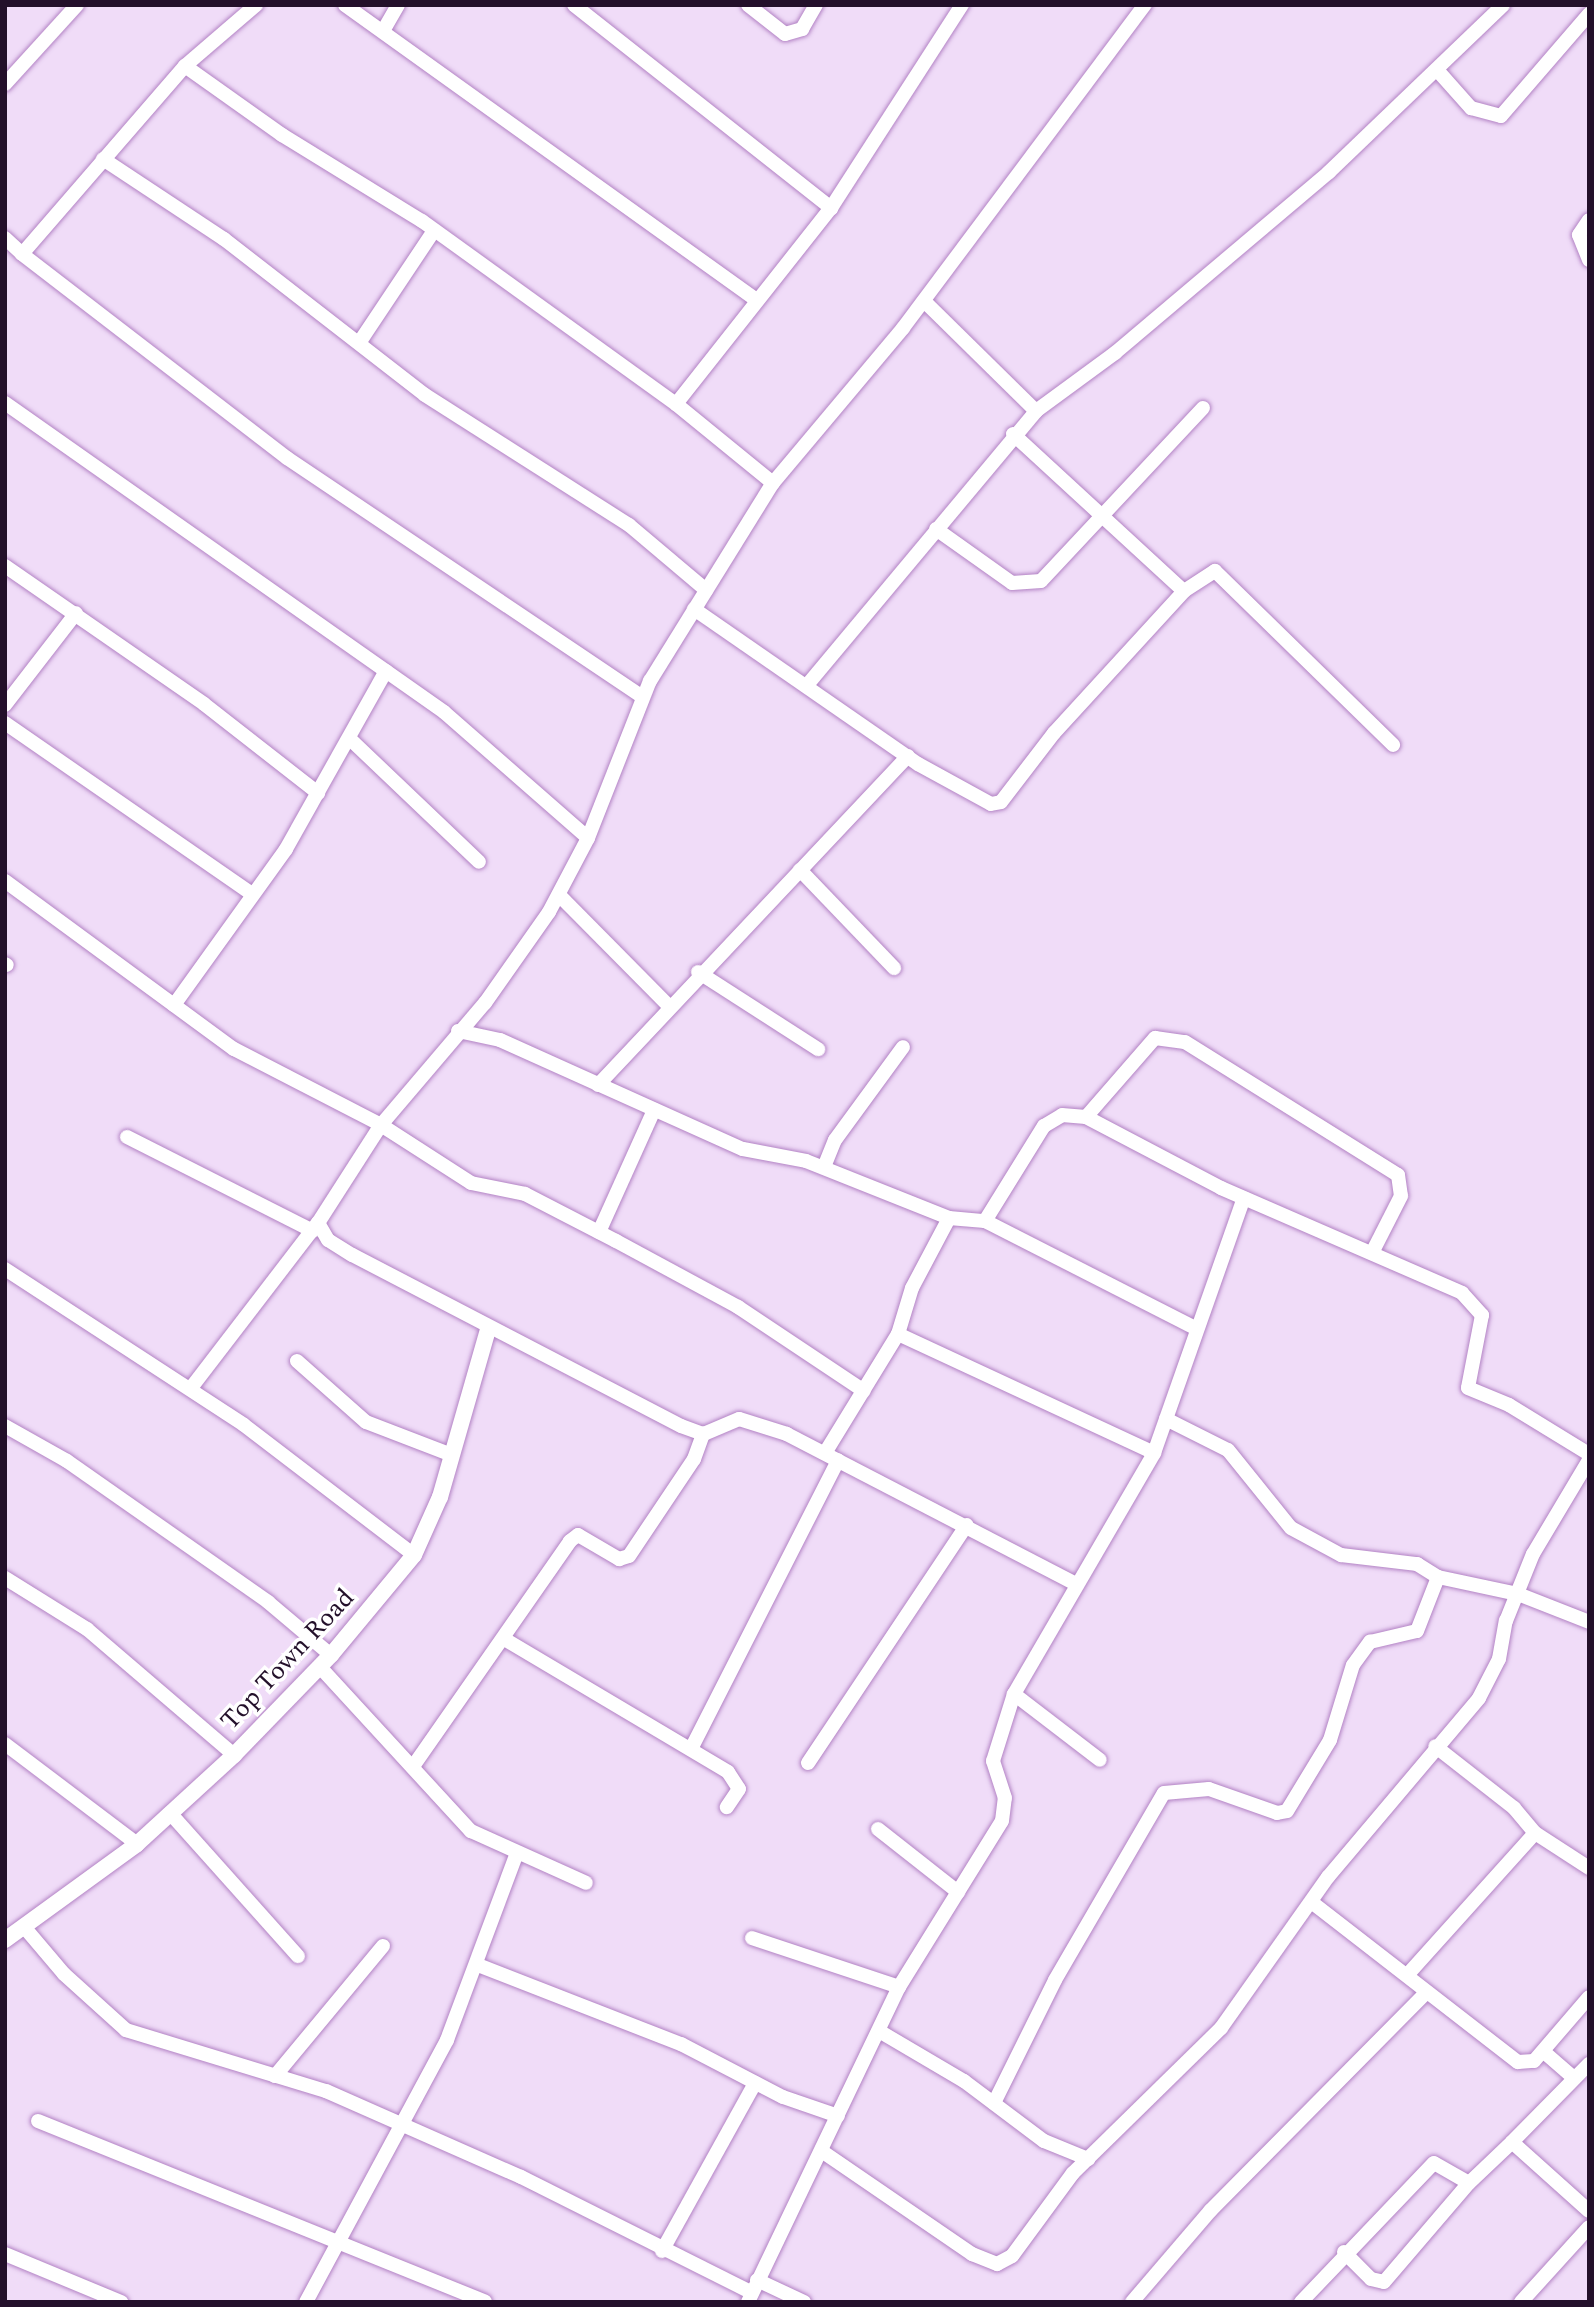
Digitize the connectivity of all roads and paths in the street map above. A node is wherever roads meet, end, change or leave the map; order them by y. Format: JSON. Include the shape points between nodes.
{"nodes":[{"id":1,"x":77,"y":5,"type":"edge"},
{"id":2,"x":256,"y":5,"type":"edge"},
{"id":3,"x":345,"y":5,"type":"edge"},
{"id":4,"x":398,"y":5,"type":"edge"},
{"id":5,"x":574,"y":5,"type":"edge"},
{"id":6,"x":748,"y":5,"type":"edge"},
{"id":7,"x":816,"y":5,"type":"edge"},
{"id":8,"x":961,"y":5,"type":"edge"},
{"id":9,"x":1146,"y":5,"type":"edge"},
{"id":10,"x":1503,"y":5,"type":"edge"},
{"id":11,"x":1589,"y":14,"type":"edge"},
{"id":12,"x":383,"y":31,"type":"junction"},
{"id":13,"x":185,"y":66,"type":"junction"},
{"id":14,"x":1437,"y":71,"type":"junction"},
{"id":15,"x":5,"y":84,"type":"edge"},
{"id":16,"x":103,"y":159,"type":"junction"},
{"id":17,"x":831,"y":208,"type":"junction"},
{"id":18,"x":1589,"y":220,"type":"edge"},
{"id":19,"x":433,"y":232,"type":"junction"},
{"id":20,"x":5,"y":238,"type":"edge"},
{"id":21,"x":22,"y":254,"type":"junction"},
{"id":22,"x":1589,"y":260,"type":"edge"},
{"id":23,"x":755,"y":299,"type":"junction"},
{"id":24,"x":924,"y":301,"type":"junction"},
{"id":25,"x":361,"y":340,"type":"junction"},
{"id":26,"x":5,"y":403,"type":"edge"},
{"id":27,"x":676,"y":404,"type":"junction"},
{"id":28,"x":1203,"y":408,"type":"dead end"},
{"id":29,"x":1036,"y":411,"type":"junction"},
{"id":30,"x":1013,"y":434,"type":"junction"},
{"id":31,"x":773,"y":483,"type":"junction"},
{"id":32,"x":1104,"y":518,"type":"junction"},
{"id":33,"x":936,"y":529,"type":"junction"},
{"id":34,"x":5,"y":566,"type":"edge"},
{"id":35,"x":706,"y":590,"type":"junction"},
{"id":36,"x":1184,"y":591,"type":"junction"},
{"id":37,"x":694,"y":609,"type":"junction"},
{"id":38,"x":76,"y":613,"type":"junction"},
{"id":39,"x":386,"y":671,"type":"junction"},
{"id":40,"x":808,"y":684,"type":"junction"},
{"id":41,"x":642,"y":697,"type":"junction"},
{"id":42,"x":5,"y":705,"type":"edge"},
{"id":43,"x":5,"y":723,"type":"edge"},
{"id":44,"x":350,"y":739,"type":"junction"},
{"id":45,"x":1392,"y":745,"type":"dead end"},
{"id":46,"x":908,"y":756,"type":"junction"},
{"id":47,"x":318,"y":793,"type":"junction"},
{"id":48,"x":588,"y":838,"type":"junction"},
{"id":49,"x":479,"y":862,"type":"dead end"},
{"id":50,"x":800,"y":870,"type":"junction"},
{"id":51,"x":5,"y":881,"type":"edge"},
{"id":52,"x":252,"y":894,"type":"junction"},
{"id":53,"x":559,"y":895,"type":"junction"},
{"id":54,"x":894,"y":968,"type":"dead end"},
{"id":55,"x":698,"y":972,"type":"junction"},
{"id":56,"x":174,"y":1005,"type":"junction"},
{"id":57,"x":668,"y":1005,"type":"junction"},
{"id":58,"x":458,"y":1031,"type":"junction"},
{"id":59,"x":903,"y":1047,"type":"dead end"},
{"id":60,"x":818,"y":1049,"type":"dead end"},
{"id":61,"x":598,"y":1086,"type":"junction"},
{"id":62,"x":654,"y":1110,"type":"junction"},
{"id":63,"x":1086,"y":1116,"type":"junction"},
{"id":64,"x":381,"y":1125,"type":"junction"},
{"id":65,"x":127,"y":1137,"type":"dead end"},
{"id":66,"x":824,"y":1167,"type":"junction"},
{"id":67,"x":1244,"y":1198,"type":"junction"},
{"id":68,"x":949,"y":1218,"type":"junction"},
{"id":69,"x":985,"y":1221,"type":"junction"},
{"id":70,"x":315,"y":1227,"type":"junction"},
{"id":71,"x":599,"y":1232,"type":"junction"},
{"id":72,"x":1372,"y":1252,"type":"junction"},
{"id":73,"x":5,"y":1269,"type":"edge"},
{"id":74,"x":1195,"y":1328,"type":"junction"},
{"id":75,"x":488,"y":1329,"type":"junction"},
{"id":76,"x":898,"y":1334,"type":"junction"},
{"id":77,"x":297,"y":1361,"type":"dead end"},
{"id":78,"x":191,"y":1388,"type":"junction"},
{"id":79,"x":864,"y":1391,"type":"junction"},
{"id":80,"x":1166,"y":1419,"type":"junction"},
{"id":81,"x":5,"y":1426,"type":"edge"},
{"id":82,"x":703,"y":1434,"type":"junction"},
{"id":83,"x":1154,"y":1452,"type":"junction"},
{"id":84,"x":1589,"y":1454,"type":"edge"},
{"id":85,"x":452,"y":1455,"type":"junction"},
{"id":86,"x":831,"y":1456,"type":"junction"},
{"id":87,"x":1589,"y":1460,"type":"edge"},
{"id":88,"x":967,"y":1525,"type":"junction"},
{"id":89,"x":414,"y":1555,"type":"junction"},
{"id":90,"x":1438,"y":1577,"type":"junction"},
{"id":91,"x":5,"y":1578,"type":"edge"},
{"id":92,"x":1076,"y":1584,"type":"junction"},
{"id":93,"x":1518,"y":1594,"type":"junction"},
{"id":94,"x":1589,"y":1622,"type":"edge"},
{"id":95,"x":506,"y":1640,"type":"junction"},
{"id":96,"x":326,"y":1661,"type":"junction"},
{"id":97,"x":1014,"y":1694,"type":"junction"},
{"id":98,"x":5,"y":1744,"type":"edge"},
{"id":99,"x":1435,"y":1746,"type":"junction"},
{"id":100,"x":691,"y":1749,"type":"junction"},
{"id":101,"x":234,"y":1755,"type":"junction"},
{"id":102,"x":1100,"y":1760,"type":"dead end"},
{"id":103,"x":808,"y":1763,"type":"dead end"},
{"id":104,"x":414,"y":1765,"type":"junction"},
{"id":105,"x":726,"y":1807,"type":"dead end"},
{"id":106,"x":170,"y":1813,"type":"junction"},
{"id":107,"x":878,"y":1829,"type":"dead end"},
{"id":108,"x":1535,"y":1833,"type":"junction"},
{"id":109,"x":137,"y":1844,"type":"junction"},
{"id":110,"x":516,"y":1855,"type":"junction"},
{"id":111,"x":1589,"y":1868,"type":"edge"},
{"id":112,"x":586,"y":1883,"type":"dead end"},
{"id":113,"x":958,"y":1892,"type":"junction"},
{"id":114,"x":1314,"y":1904,"type":"junction"},
{"id":115,"x":12,"y":1932,"type":"edge"},
{"id":116,"x":752,"y":1938,"type":"dead end"},
{"id":117,"x":383,"y":1946,"type":"dead end"},
{"id":118,"x":298,"y":1956,"type":"dead end"},
{"id":119,"x":478,"y":1965,"type":"junction"},
{"id":120,"x":1409,"y":1973,"type":"junction"},
{"id":121,"x":899,"y":1987,"type":"junction"},
{"id":122,"x":1427,"y":1992,"type":"junction"},
{"id":123,"x":1589,"y":1997,"type":"edge"},
{"id":124,"x":879,"y":2031,"type":"junction"},
{"id":125,"x":1544,"y":2052,"type":"junction"},
{"id":126,"x":1589,"y":2064,"type":"edge"},
{"id":127,"x":275,"y":2076,"type":"junction"},
{"id":128,"x":1574,"y":2078,"type":"junction"},
{"id":129,"x":755,"y":2083,"type":"junction"},
{"id":130,"x":994,"y":2104,"type":"junction"},
{"id":131,"x":838,"y":2116,"type":"junction"},
{"id":132,"x":38,"y":2121,"type":"dead end"},
{"id":133,"x":400,"y":2126,"type":"junction"},
{"id":134,"x":1512,"y":2142,"type":"junction"},
{"id":135,"x":823,"y":2152,"type":"junction"},
{"id":136,"x":1088,"y":2159,"type":"junction"},
{"id":137,"x":1469,"y":2183,"type":"junction"},
{"id":138,"x":1589,"y":2211,"type":"edge"},
{"id":139,"x":1589,"y":2227,"type":"edge"},
{"id":140,"x":337,"y":2244,"type":"junction"},
{"id":141,"x":662,"y":2251,"type":"junction"},
{"id":142,"x":1345,"y":2252,"type":"junction"},
{"id":143,"x":5,"y":2254,"type":"edge"},
{"id":144,"x":752,"y":2291,"type":"edge"},
{"id":145,"x":121,"y":2302,"type":"edge"},
{"id":146,"x":306,"y":2302,"type":"edge"},
{"id":147,"x":485,"y":2302,"type":"edge"},
{"id":148,"x":804,"y":2302,"type":"edge"},
{"id":149,"x":1132,"y":2302,"type":"edge"},
{"id":150,"x":1301,"y":2302,"type":"edge"},
{"id":151,"x":1521,"y":2302,"type":"edge"}],
"edges":[{"from":1,"to":15,"type":"street"},
{"from":2,"to":13,"type":"street"},
{"from":3,"to":12,"type":"street"},
{"from":4,"to":12,"type":"street"},
{"from":5,"to":17,"type":"street"},
{"from":6,"to":7,"type":"street","via":[[785,34],[802,29]]},
{"from":8,"to":17,"type":"street"},
{"from":9,"to":24,"type":"street","via":[[1086,90],[973,228]]},
{"from":10,"to":14,"type":"street"},
{"from":11,"to":14,"type":"street","via":[[1501,116],[1471,108]]},
{"from":12,"to":23,"type":"street"},
{"from":13,"to":16,"type":"street"},
{"from":13,"to":19,"type":"street"},
{"from":14,"to":29,"type":"street","via":[[1144,329]]},
{"from":16,"to":21,"type":"street"},
{"from":16,"to":25,"type":"street"},
{"from":17,"to":23,"type":"street"},
{"from":18,"to":22,"type":"street","via":[[1580,235]]},
{"from":19,"to":25,"type":"street"},
{"from":19,"to":27,"type":"street"},
{"from":20,"to":21,"type":"street"},
{"from":21,"to":41,"type":"street","via":[[287,458]]},
{"from":23,"to":27,"type":"street"},
{"from":24,"to":29,"type":"street"},
{"from":24,"to":31,"type":"street"},
{"from":25,"to":35,"type":"street","via":[[425,395],[629,525]]},
{"from":26,"to":39,"type":"street"},
{"from":27,"to":31,"type":"street"},
{"from":28,"to":32,"type":"street"},
{"from":29,"to":30,"type":"street"},
{"from":30,"to":32,"type":"street"},
{"from":30,"to":33,"type":"street"},
{"from":31,"to":35,"type":"street"},
{"from":32,"to":33,"type":"street","via":[[1054,570],[1028,585],[1012,583]]},
{"from":32,"to":36,"type":"street"},
{"from":33,"to":40,"type":"street"},
{"from":34,"to":38,"type":"street"},
{"from":35,"to":37,"type":"street"},
{"from":36,"to":45,"type":"street","via":[[1206,573],[1224,576]]},
{"from":36,"to":46,"type":"street","via":[[1054,733],[1001,802],[979,800]]},
{"from":37,"to":40,"type":"street"},
{"from":37,"to":41,"type":"street"},
{"from":38,"to":42,"type":"street"},
{"from":38,"to":47,"type":"street"},
{"from":39,"to":44,"type":"street"},
{"from":39,"to":48,"type":"street","via":[[444,712]]},
{"from":40,"to":46,"type":"street"},
{"from":41,"to":48,"type":"street"},
{"from":43,"to":52,"type":"street"},
{"from":44,"to":47,"type":"street"},
{"from":44,"to":49,"type":"street"},
{"from":46,"to":50,"type":"street"},
{"from":47,"to":52,"type":"street"},
{"from":48,"to":53,"type":"street"},
{"from":50,"to":54,"type":"street"},
{"from":50,"to":55,"type":"street"},
{"from":51,"to":56,"type":"street"},
{"from":52,"to":56,"type":"street"},
{"from":53,"to":57,"type":"street"},
{"from":53,"to":58,"type":"street"},
{"from":55,"to":57,"type":"street"},
{"from":55,"to":60,"type":"street"},
{"from":56,"to":64,"type":"street","via":[[234,1049]]},
{"from":57,"to":61,"type":"street"},
{"from":58,"to":61,"type":"street","via":[[500,1040]]},
{"from":58,"to":64,"type":"street"},
{"from":59,"to":66,"type":"street","via":[[835,1140]]},
{"from":61,"to":62,"type":"street"},
{"from":62,"to":66,"type":"street","via":[[743,1149]]},
{"from":62,"to":71,"type":"street"},
{"from":63,"to":67,"type":"street"},
{"from":63,"to":69,"type":"street","via":[[1062,1115],[1044,1126]]},
{"from":63,"to":72,"type":"street","via":[[1155,1038],[1185,1042],[1398,1175],[1401,1196]]},
{"from":64,"to":70,"type":"street"},
{"from":64,"to":71,"type":"street","via":[[471,1183],[525,1194]]},
{"from":65,"to":70,"type":"street"},
{"from":66,"to":68,"type":"street"},
{"from":67,"to":72,"type":"street"},
{"from":67,"to":74,"type":"street"},
{"from":68,"to":69,"type":"street"},
{"from":68,"to":76,"type":"street","via":[[912,1288]]},
{"from":69,"to":74,"type":"street"},
{"from":70,"to":75,"type":"street","via":[[352,1255]]},
{"from":70,"to":78,"type":"street"},
{"from":71,"to":79,"type":"street","via":[[738,1307]]},
{"from":72,"to":84,"type":"street","via":[[1444,1283],[1476,1306],[1482,1315],[1468,1388]]},
{"from":73,"to":78,"type":"street"},
{"from":74,"to":80,"type":"street"},
{"from":75,"to":82,"type":"street"},
{"from":75,"to":85,"type":"street","name":"Top Town Road"},
{"from":76,"to":79,"type":"street"},
{"from":76,"to":83,"type":"street"},
{"from":77,"to":85,"type":"street","via":[[366,1422]]},
{"from":78,"to":89,"type":"street"},
{"from":79,"to":86,"type":"street"},
{"from":80,"to":83,"type":"street"},
{"from":80,"to":90,"type":"street","via":[[1228,1450],[1300,1532],[1341,1555],[1417,1564]]},
{"from":81,"to":96,"type":"street","via":[[67,1461],[117,1502],[268,1602]]},
{"from":82,"to":86,"type":"street","via":[[738,1419]]},
{"from":82,"to":95,"type":"street","via":[[694,1459],[629,1556],[619,1559],[578,1535]]},
{"from":83,"to":92,"type":"street"},
{"from":85,"to":89,"type":"street","name":"Top Town Road"},
{"from":86,"to":88,"type":"street"},
{"from":86,"to":100,"type":"street"},
{"from":87,"to":93,"type":"street","via":[[1556,1507]]},
{"from":88,"to":92,"type":"street"},
{"from":88,"to":103,"type":"street"},
{"from":89,"to":96,"type":"street","name":"Top Town Road"},
{"from":90,"to":93,"type":"street"},
{"from":90,"to":130,"type":"street","via":[[1417,1631],[1370,1642],[1353,1665],[1330,1741],[1287,1811],[1270,1811],[1209,1788],[1164,1793],[1055,1980]]},
{"from":91,"to":101,"type":"street","via":[[71,1617]]},
{"from":92,"to":97,"type":"street"},
{"from":93,"to":94,"type":"street"},
{"from":93,"to":99,"type":"street","via":[[1499,1659],[1479,1698]]},
{"from":95,"to":100,"type":"street"},
{"from":95,"to":104,"type":"street"},
{"from":96,"to":101,"type":"street","name":"Top Town Road"},
{"from":96,"to":104,"type":"street"},
{"from":97,"to":102,"type":"street"},
{"from":97,"to":113,"type":"street","via":[[993,1760],[1005,1798],[1002,1821]]},
{"from":98,"to":109,"type":"street"},
{"from":99,"to":108,"type":"street","via":[[1514,1808]]},
{"from":99,"to":114,"type":"street","via":[[1328,1877]]},
{"from":100,"to":105,"type":"street","via":[[735,1778],[738,1789]]},
{"from":101,"to":106,"type":"street","name":"Top Town Road"},
{"from":104,"to":110,"type":"street","via":[[456,1818]]},
{"from":106,"to":109,"type":"street","name":"Top Town Road"},
{"from":106,"to":118,"type":"street"},
{"from":107,"to":113,"type":"street"},
{"from":108,"to":111,"type":"street"},
{"from":108,"to":120,"type":"street"},
{"from":109,"to":115,"type":"street","name":"Top Town Road"},
{"from":110,"to":112,"type":"street"},
{"from":110,"to":119,"type":"street"},
{"from":113,"to":121,"type":"street"},
{"from":114,"to":120,"type":"street"},
{"from":114,"to":136,"type":"street","via":[[1221,2028]]},
{"from":115,"to":127,"type":"street","via":[[127,2030]]},
{"from":116,"to":121,"type":"street"},
{"from":117,"to":127,"type":"street"},
{"from":119,"to":129,"type":"street","via":[[681,2044]]},
{"from":119,"to":133,"type":"street","via":[[447,2040]]},
{"from":120,"to":122,"type":"street"},
{"from":121,"to":124,"type":"street"},
{"from":122,"to":125,"type":"street","via":[[1518,2062],[1534,2061]]},
{"from":122,"to":149,"type":"street","via":[[1210,2211]]},
{"from":123,"to":125,"type":"street"},
{"from":124,"to":130,"type":"street"},
{"from":124,"to":131,"type":"street"},
{"from":125,"to":128,"type":"street"},
{"from":126,"to":128,"type":"street"},
{"from":127,"to":133,"type":"street","via":[[327,2091]]},
{"from":128,"to":134,"type":"street"},
{"from":129,"to":131,"type":"street"},
{"from":129,"to":141,"type":"street"},
{"from":130,"to":136,"type":"street","via":[[1044,2141]]},
{"from":131,"to":135,"type":"street"},
{"from":132,"to":140,"type":"street"},
{"from":133,"to":140,"type":"street"},
{"from":133,"to":141,"type":"street","via":[[521,2176]]},
{"from":134,"to":137,"type":"street"},
{"from":134,"to":138,"type":"street"},
{"from":135,"to":136,"type":"street","via":[[920,2224],[997,2264],[1012,2256]]},
{"from":135,"to":144,"type":"street"},
{"from":137,"to":142,"type":"street","via":[[1434,2163]]},
{"from":137,"to":142,"type":"street","via":[[1384,2282],[1371,2279]]},
{"from":139,"to":151,"type":"street"},
{"from":140,"to":146,"type":"street"},
{"from":140,"to":147,"type":"street"},
{"from":141,"to":144,"type":"street"},
{"from":142,"to":150,"type":"street"},
{"from":143,"to":145,"type":"street"},
{"from":144,"to":148,"type":"street"}]}
